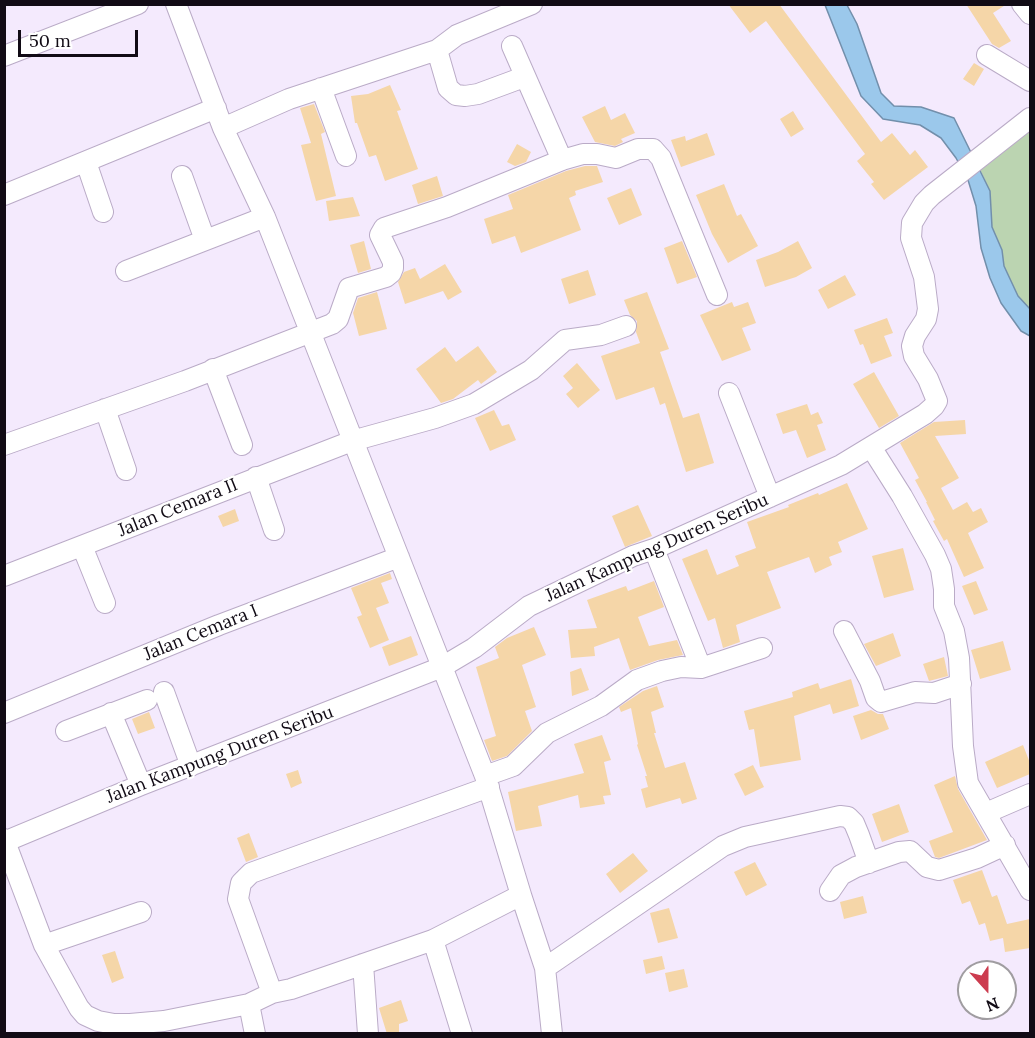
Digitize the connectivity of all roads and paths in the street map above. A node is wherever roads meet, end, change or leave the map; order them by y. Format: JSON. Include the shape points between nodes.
{"nodes":[{"id":1,"x":138,"y":4,"type":"edge"},
{"id":2,"x":176,"y":4,"type":"edge"},
{"id":3,"x":532,"y":4,"type":"edge"},
{"id":4,"x":1022,"y":4,"type":"edge"},
{"id":5,"x":1030,"y":14,"type":"edge"},
{"id":6,"x":512,"y":46,"type":"dead end"},
{"id":7,"x":437,"y":50,"type":"junction"},
{"id":8,"x":987,"y":55,"type":"dead end"},
{"id":9,"x":4,"y":56,"type":"edge"},
{"id":10,"x":524,"y":77,"type":"junction"},
{"id":11,"x":1030,"y":81,"type":"edge"},
{"id":12,"x":321,"y":88,"type":"junction"},
{"id":13,"x":216,"y":108,"type":"junction"},
{"id":14,"x":1030,"y":118,"type":"edge"},
{"id":15,"x":223,"y":128,"type":"junction"},
{"id":16,"x":346,"y":156,"type":"dead end"},
{"id":17,"x":562,"y":160,"type":"junction"},
{"id":18,"x":86,"y":162,"type":"junction"},
{"id":19,"x":182,"y":176,"type":"dead end"},
{"id":20,"x":4,"y":195,"type":"edge"},
{"id":21,"x":103,"y":212,"type":"dead end"},
{"id":22,"x":264,"y":217,"type":"junction"},
{"id":23,"x":205,"y":240,"type":"junction"},
{"id":24,"x":126,"y":271,"type":"dead end"},
{"id":25,"x":717,"y":295,"type":"dead end"},
{"id":26,"x":626,"y":326,"type":"dead end"},
{"id":27,"x":310,"y":332,"type":"junction"},
{"id":28,"x":213,"y":369,"type":"junction"},
{"id":29,"x":729,"y":393,"type":"dead end"},
{"id":30,"x":105,"y":409,"type":"junction"},
{"id":31,"x":352,"y":441,"type":"junction"},
{"id":32,"x":4,"y":445,"type":"edge"},
{"id":33,"x":243,"y":445,"type":"dead end"},
{"id":34,"x":870,"y":447,"type":"junction"},
{"id":35,"x":126,"y":470,"type":"dead end"},
{"id":36,"x":256,"y":477,"type":"junction"},
{"id":37,"x":770,"y":497,"type":"junction"},
{"id":38,"x":274,"y":530,"type":"dead end"},
{"id":39,"x":82,"y":546,"type":"junction"},
{"id":40,"x":654,"y":549,"type":"junction"},
{"id":41,"x":399,"y":558,"type":"junction"},
{"id":42,"x":4,"y":576,"type":"edge"},
{"id":43,"x":105,"y":603,"type":"dead end"},
{"id":44,"x":844,"y":631,"type":"dead end"},
{"id":45,"x":762,"y":648,"type":"dead end"},
{"id":46,"x":442,"y":667,"type":"junction"},
{"id":47,"x":701,"y":668,"type":"junction"},
{"id":48,"x":961,"y":684,"type":"junction"},
{"id":49,"x":4,"y":713,"type":"edge"},
{"id":50,"x":111,"y":713,"type":"junction"},
{"id":51,"x":66,"y":731,"type":"dead end"},
{"id":52,"x":191,"y":766,"type":"junction"},
{"id":53,"x":487,"y":781,"type":"junction"},
{"id":54,"x":141,"y":785,"type":"junction"},
{"id":55,"x":1030,"y":794,"type":"edge"},
{"id":56,"x":986,"y":813,"type":"junction"},
{"id":57,"x":5,"y":841,"type":"edge"},
{"id":58,"x":1005,"y":845,"type":"junction"},
{"id":59,"x":869,"y":863,"type":"junction"},
{"id":60,"x":1030,"y":890,"type":"edge"},
{"id":61,"x":830,"y":891,"type":"dead end"},
{"id":62,"x":521,"y":895,"type":"junction"},
{"id":63,"x":141,"y":912,"type":"dead end"},
{"id":64,"x":433,"y":940,"type":"junction"},
{"id":65,"x":44,"y":945,"type":"junction"},
{"id":66,"x":363,"y":964,"type":"junction"},
{"id":67,"x":545,"y":968,"type":"junction"},
{"id":68,"x":272,"y":993,"type":"junction"},
{"id":69,"x":249,"y":1004,"type":"junction"},
{"id":70,"x":98,"y":1027,"type":"edge"},
{"id":71,"x":255,"y":1034,"type":"edge"},
{"id":72,"x":368,"y":1034,"type":"edge"},
{"id":73,"x":462,"y":1034,"type":"edge"},
{"id":74,"x":552,"y":1034,"type":"edge"}],
"edges":[{"from":1,"to":9,"type":"street"},
{"from":2,"to":13,"type":"street"},
{"from":3,"to":7,"type":"street","via":[[457,35]]},
{"from":4,"to":5,"type":"street"},
{"from":6,"to":10,"type":"street"},
{"from":7,"to":10,"type":"street","via":[[448,88],[456,95],[478,94]]},
{"from":7,"to":12,"type":"street"},
{"from":8,"to":11,"type":"street"},
{"from":10,"to":17,"type":"street"},
{"from":12,"to":15,"type":"street"},
{"from":12,"to":16,"type":"street"},
{"from":13,"to":15,"type":"street"},
{"from":13,"to":18,"type":"street"},
{"from":14,"to":34,"type":"street","name":"Jalan Kampung Duren Seribu","via":[[924,203],[912,223],[911,238],[924,277],[928,309],[912,346],[937,401],[925,414]]},
{"from":15,"to":22,"type":"street"},
{"from":17,"to":25,"type":"street","via":[[590,153],[616,158],[638,149],[653,149],[661,158]]},
{"from":17,"to":27,"type":"street","via":[[384,228],[380,235],[393,262],[391,273],[349,288],[338,319]]},
{"from":18,"to":20,"type":"street"},
{"from":18,"to":21,"type":"street"},
{"from":19,"to":23,"type":"street"},
{"from":22,"to":23,"type":"street"},
{"from":22,"to":27,"type":"street"},
{"from":23,"to":24,"type":"street"},
{"from":26,"to":31,"type":"street","name":"Jalan Cemara II","via":[[602,335],[564,340],[531,370],[474,404]]},
{"from":27,"to":28,"type":"street"},
{"from":27,"to":31,"type":"street"},
{"from":28,"to":30,"type":"street"},
{"from":28,"to":33,"type":"street"},
{"from":29,"to":37,"type":"street"},
{"from":30,"to":32,"type":"street"},
{"from":30,"to":35,"type":"street"},
{"from":31,"to":36,"type":"street","name":"Jalan Cemara II"},
{"from":31,"to":41,"type":"street"},
{"from":34,"to":37,"type":"street","name":"Jalan Kampung Duren Seribu","via":[[841,465]]},
{"from":34,"to":48,"type":"street","via":[[902,496],[941,569],[944,606],[954,631]]},
{"from":36,"to":38,"type":"street"},
{"from":36,"to":39,"type":"street","name":"Jalan Cemara II"},
{"from":37,"to":40,"type":"street","name":"Jalan Kampung Duren Seribu"},
{"from":39,"to":42,"type":"street","name":"Jalan Cemara II"},
{"from":39,"to":43,"type":"street"},
{"from":40,"to":46,"type":"street","name":"Jalan Kampung Duren Seribu","via":[[529,606]]},
{"from":40,"to":47,"type":"street"},
{"from":41,"to":46,"type":"street"},
{"from":41,"to":49,"type":"street","name":"Jalan Cemara I","via":[[219,625]]},
{"from":44,"to":48,"type":"street","via":[[881,702]]},
{"from":45,"to":47,"type":"street"},
{"from":46,"to":52,"type":"street","name":"Jalan Kampung Duren Seribu"},
{"from":46,"to":53,"type":"street"},
{"from":47,"to":53,"type":"street","via":[[681,667],[637,680],[601,706],[548,733],[513,766]]},
{"from":48,"to":56,"type":"street","via":[[963,746],[969,783]]},
{"from":50,"to":51,"type":"street"},
{"from":50,"to":52,"type":"street","via":[[156,696]]},
{"from":50,"to":54,"type":"street"},
{"from":52,"to":54,"type":"street","name":"Jalan Kampung Duren Seribu"},
{"from":53,"to":62,"type":"street"},
{"from":53,"to":68,"type":"street","via":[[251,873],[241,883],[238,899]]},
{"from":54,"to":57,"type":"street","name":"Jalan Kampung Duren Seribu"},
{"from":55,"to":56,"type":"street"},
{"from":56,"to":58,"type":"street"},
{"from":57,"to":65,"type":"street"},
{"from":58,"to":59,"type":"street","via":[[939,870],[927,867],[910,851]]},
{"from":58,"to":60,"type":"street"},
{"from":59,"to":61,"type":"street","via":[[841,875]]},
{"from":59,"to":67,"type":"street","via":[[848,817],[746,837],[723,846]]},
{"from":62,"to":64,"type":"street"},
{"from":62,"to":67,"type":"street"},
{"from":63,"to":65,"type":"street"},
{"from":64,"to":66,"type":"street"},
{"from":64,"to":73,"type":"street"},
{"from":65,"to":70,"type":"street","via":[[79,1008]]},
{"from":66,"to":68,"type":"street"},
{"from":66,"to":72,"type":"street"},
{"from":67,"to":74,"type":"street"},
{"from":68,"to":69,"type":"street"},
{"from":69,"to":70,"type":"street","via":[[164,1021]]},
{"from":69,"to":71,"type":"street"}]}
